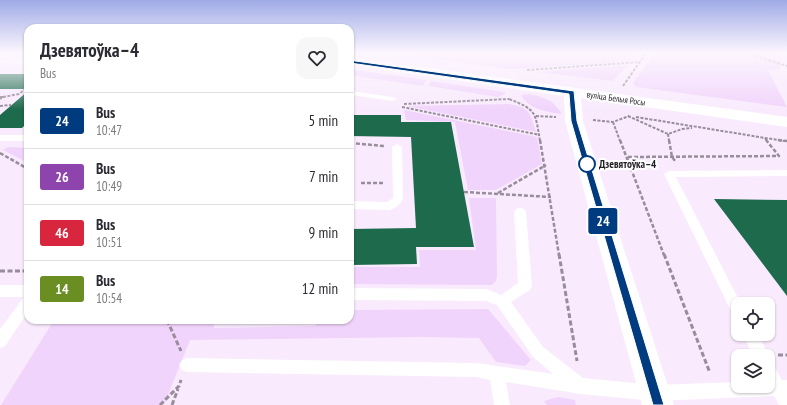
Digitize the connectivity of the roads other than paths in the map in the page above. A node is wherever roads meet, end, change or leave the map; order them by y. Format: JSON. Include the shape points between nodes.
{"nodes":[{"id":1,"x":428,"y":72,"type":"edge"},
{"id":2,"x":572,"y":92,"type":"junction"},
{"id":3,"x":354,"y":94,"type":"edge"},
{"id":4,"x":397,"y":103,"type":"road end"},
{"id":5,"x":787,"y":122,"type":"edge"},
{"id":6,"x":0,"y":138,"type":"edge"},
{"id":7,"x":24,"y":138,"type":"edge"},
{"id":8,"x":397,"y":147,"type":"dead end"},
{"id":9,"x":787,"y":174,"type":"edge"},
{"id":10,"x":354,"y":205,"type":"edge"},
{"id":11,"x":520,"y":212,"type":"dead end"},
{"id":12,"x":0,"y":291,"type":"edge"},
{"id":13,"x":24,"y":291,"type":"edge"},
{"id":14,"x":354,"y":294,"type":"edge"},
{"id":15,"x":731,"y":297,"type":"edge"},
{"id":16,"x":502,"y":302,"type":"junction"},
{"id":17,"x":24,"y":307,"type":"edge"},
{"id":18,"x":0,"y":341,"type":"edge"},
{"id":19,"x":756,"y":341,"type":"edge"},
{"id":20,"x":762,"y":349,"type":"edge"},
{"id":21,"x":187,"y":364,"type":"road end"},
{"id":22,"x":497,"y":373,"type":"junction"},
{"id":23,"x":775,"y":379,"type":"edge"},
{"id":24,"x":580,"y":386,"type":"junction"},
{"id":25,"x":782,"y":388,"type":"edge"},
{"id":26,"x":656,"y":399,"type":"edge"},
{"id":27,"x":787,"y":404,"type":"edge"},
{"id":28,"x":502,"y":405,"type":"edge"}],
"edges":[{"from":1,"to":2,"type":"main road","name":"вуліца Белыя Росы"},
{"from":2,"to":5,"type":"main road","name":"вуліца Белыя Росы"},
{"from":2,"to":26,"type":"main road","via":[[574,121]]},
{"from":3,"to":4,"type":"lane"},
{"from":6,"to":7,"type":"lane"},
{"from":8,"to":10,"type":"lane","via":[[398,199],[390,206]]},
{"from":9,"to":15,"type":"lane","via":[[668,174]]},
{"from":11,"to":16,"type":"lane","via":[[525,286]]},
{"from":12,"to":13,"type":"lane"},
{"from":14,"to":16,"type":"lane","via":[[487,295]]},
{"from":16,"to":24,"type":"lane","via":[[538,352]]},
{"from":17,"to":18,"type":"lane"},
{"from":19,"to":20,"type":"lane"},
{"from":21,"to":22,"type":"lane","via":[[476,370]]},
{"from":22,"to":24,"type":"lane"},
{"from":22,"to":28,"type":"lane"},
{"from":23,"to":25,"type":"lane"},
{"from":24,"to":26,"type":"lane"},
{"from":25,"to":26,"type":"lane","via":[[716,390]]},
{"from":25,"to":27,"type":"lane"}]}
